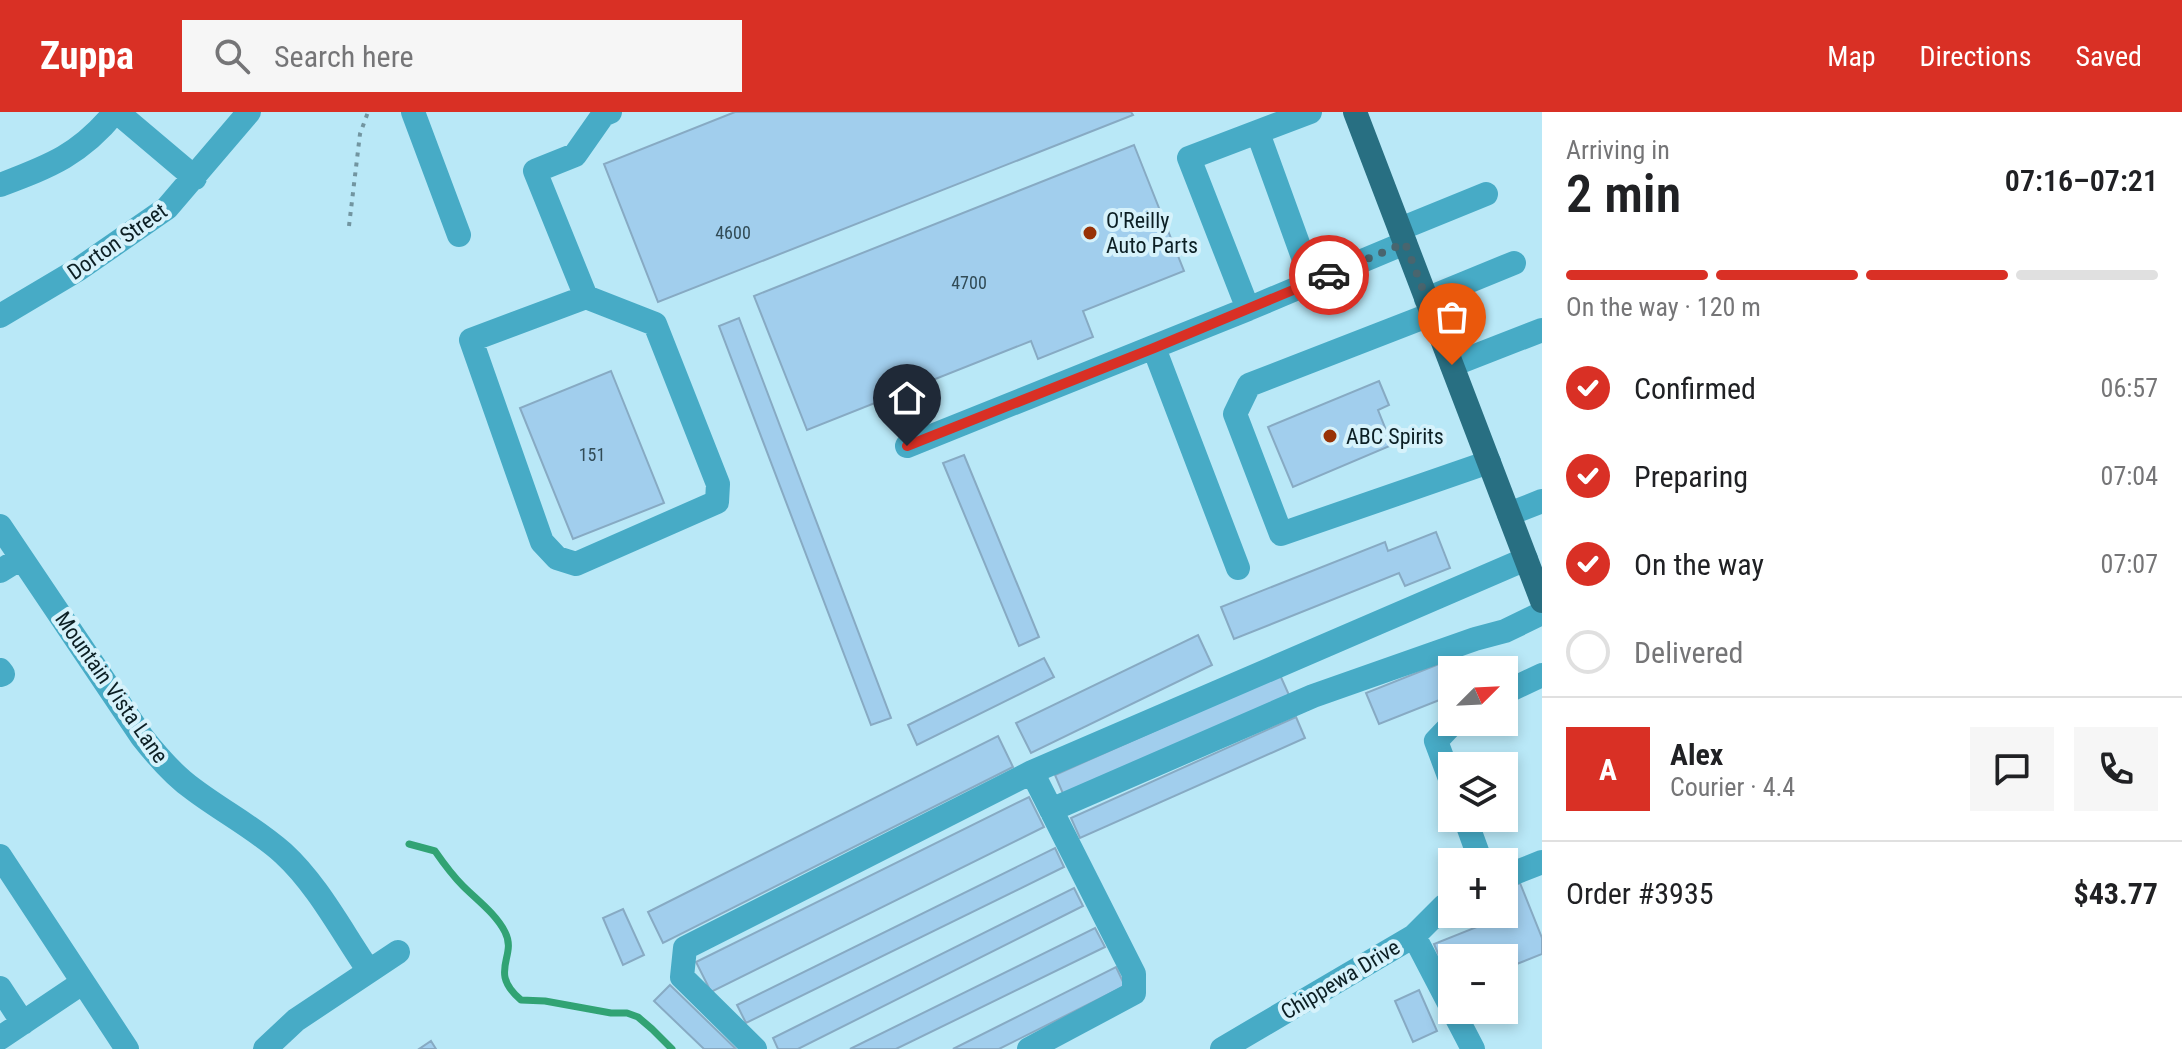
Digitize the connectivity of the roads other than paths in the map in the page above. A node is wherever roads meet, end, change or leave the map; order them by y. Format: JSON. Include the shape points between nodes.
{"nodes":[{"id":1,"x":116,"y":112,"type":"edge"},
{"id":2,"x":249,"y":112,"type":"edge"},
{"id":3,"x":413,"y":112,"type":"edge"},
{"id":4,"x":610,"y":112,"type":"edge"},
{"id":5,"x":1310,"y":112,"type":"edge"},
{"id":6,"x":1355,"y":112,"type":"edge"},
{"id":7,"x":1258,"y":133,"type":"junction"},
{"id":8,"x":195,"y":178,"type":"junction"},
{"id":9,"x":0,"y":185,"type":"edge"},
{"id":10,"x":1486,"y":194,"type":"dead end"},
{"id":11,"x":459,"y":235,"type":"dead end"},
{"id":12,"x":1402,"y":236,"type":"junction"},
{"id":13,"x":1514,"y":263,"type":"dead end"},
{"id":14,"x":1312,"y":282,"type":"junction"},
{"id":15,"x":586,"y":297,"type":"junction"},
{"id":16,"x":1429,"y":306,"type":"junction"},
{"id":17,"x":1248,"y":309,"type":"junction"},
{"id":18,"x":0,"y":316,"type":"edge"},
{"id":19,"x":1542,"y":330,"type":"edge"},
{"id":20,"x":1154,"y":348,"type":"junction"},
{"id":21,"x":1452,"y":365,"type":"junction"},
{"id":22,"x":907,"y":446,"type":"dead end"},
{"id":23,"x":1489,"y":462,"type":"junction"},
{"id":24,"x":1542,"y":501,"type":"edge"},
{"id":25,"x":1509,"y":514,"type":"junction"},
{"id":26,"x":0,"y":526,"type":"edge"},
{"id":27,"x":21,"y":558,"type":"junction"},
{"id":28,"x":1526,"y":559,"type":"junction"},
{"id":29,"x":1238,"y":568,"type":"dead end"},
{"id":30,"x":0,"y":571,"type":"edge"},
{"id":31,"x":1542,"y":601,"type":"edge"},
{"id":32,"x":1542,"y":613,"type":"edge"},
{"id":33,"x":1542,"y":675,"type":"edge"},
{"id":34,"x":1518,"y":686,"type":"edge"},
{"id":35,"x":1032,"y":772,"type":"junction"},
{"id":36,"x":1051,"y":810,"type":"junction"},
{"id":37,"x":0,"y":856,"type":"edge"},
{"id":38,"x":1542,"y":862,"type":"edge"},
{"id":39,"x":1518,"y":871,"type":"edge"},
{"id":40,"x":1438,"y":912,"type":"edge"},
{"id":41,"x":1414,"y":936,"type":"junction"},
{"id":42,"x":398,"y":952,"type":"dead end"},
{"id":43,"x":369,"y":971,"type":"junction"},
{"id":44,"x":82,"y":983,"type":"junction"},
{"id":45,"x":0,"y":988,"type":"edge"},
{"id":46,"x":23,"y":1023,"type":"junction"},
{"id":47,"x":0,"y":1038,"type":"edge"},
{"id":48,"x":127,"y":1049,"type":"edge"},
{"id":49,"x":265,"y":1049,"type":"edge"},
{"id":50,"x":755,"y":1049,"type":"edge"},
{"id":51,"x":1029,"y":1049,"type":"edge"},
{"id":52,"x":1222,"y":1049,"type":"edge"},
{"id":53,"x":1473,"y":1049,"type":"edge"}],
"edges":[{"from":1,"to":8,"type":"street"},
{"from":1,"to":9,"type":"street","via":[[70,155]]},
{"from":2,"to":8,"type":"street","name":"Dorton Street"},
{"from":3,"to":11,"type":"street"},
{"from":4,"to":15,"type":"street","via":[[575,155],[535,171]]},
{"from":5,"to":7,"type":"street"},
{"from":6,"to":12,"type":"main road"},
{"from":7,"to":14,"type":"street"},
{"from":7,"to":17,"type":"street","via":[[1189,158]]},
{"from":8,"to":18,"type":"street","name":"Dorton Street","via":[[152,220]]},
{"from":10,"to":12,"type":"street"},
{"from":12,"to":14,"type":"street"},
{"from":12,"to":16,"type":"main road"},
{"from":13,"to":16,"type":"street"},
{"from":14,"to":17,"type":"street"},
{"from":15,"to":15,"type":"street","via":[[655,324],[718,484],[717,502],[576,564],[557,558],[542,542],[471,340]]},
{"from":16,"to":21,"type":"main road"},
{"from":16,"to":23,"type":"street","via":[[1249,385],[1235,414],[1281,534]]},
{"from":17,"to":20,"type":"street"},
{"from":19,"to":21,"type":"street"},
{"from":20,"to":22,"type":"street"},
{"from":20,"to":29,"type":"street"},
{"from":21,"to":23,"type":"main road"},
{"from":23,"to":25,"type":"main road"},
{"from":24,"to":25,"type":"street"},
{"from":25,"to":28,"type":"main road"},
{"from":26,"to":27,"type":"street","name":"Mountain Vista Lane"},
{"from":27,"to":30,"type":"street"},
{"from":27,"to":43,"type":"street","name":"Mountain Vista Lane","via":[[157,756],[192,789],[284,854]]},
{"from":28,"to":31,"type":"main road"},
{"from":28,"to":35,"type":"street"},
{"from":32,"to":36,"type":"street","via":[[1505,631],[1313,696]]},
{"from":33,"to":34,"type":"street"},
{"from":35,"to":36,"type":"street"},
{"from":35,"to":50,"type":"street","via":[[685,948],[682,977]]},
{"from":36,"to":51,"type":"street","via":[[1134,974],[1134,993]]},
{"from":37,"to":44,"type":"street"},
{"from":38,"to":39,"type":"street"},
{"from":40,"to":41,"type":"street","name":"Chippewa Drive"},
{"from":41,"to":52,"type":"street","name":"Chippewa Drive"},
{"from":41,"to":53,"type":"street"},
{"from":42,"to":43,"type":"street"},
{"from":43,"to":49,"type":"street","via":[[296,1020]]},
{"from":44,"to":46,"type":"street"},
{"from":44,"to":48,"type":"street"},
{"from":45,"to":46,"type":"street"},
{"from":46,"to":47,"type":"street"}]}
